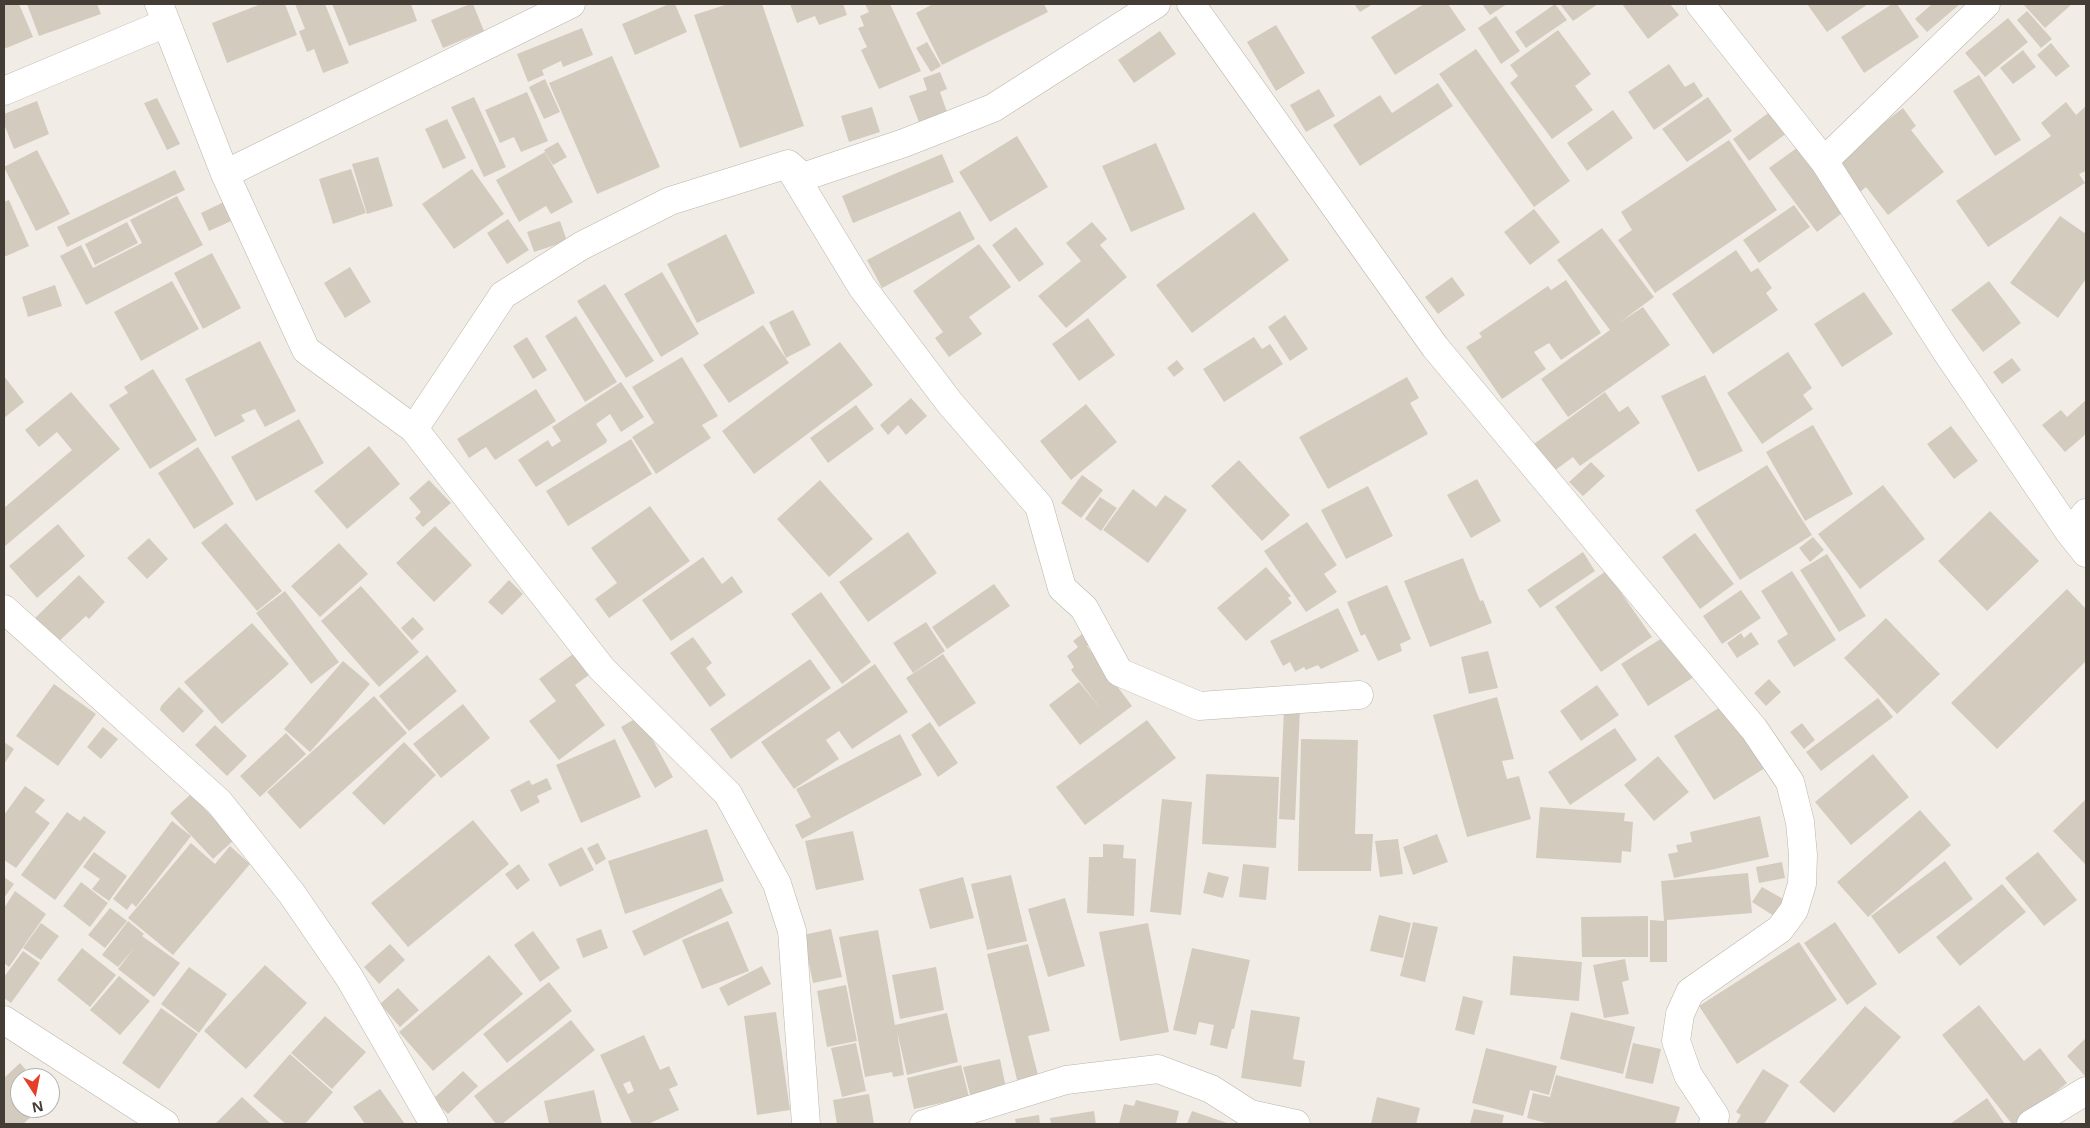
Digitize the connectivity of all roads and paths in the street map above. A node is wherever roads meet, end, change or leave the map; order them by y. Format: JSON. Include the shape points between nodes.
{"nodes":[{"id":1,"x":571,"y":4,"type":"edge"},
{"id":2,"x":1156,"y":4,"type":"edge"},
{"id":3,"x":1191,"y":4,"type":"edge"},
{"id":4,"x":1700,"y":4,"type":"edge"},
{"id":5,"x":1986,"y":4,"type":"edge"},
{"id":6,"x":162,"y":13,"type":"edge"},
{"id":7,"x":4,"y":91,"type":"edge"},
{"id":8,"x":1824,"y":161,"type":"junction"},
{"id":9,"x":788,"y":164,"type":"junction"},
{"id":10,"x":225,"y":174,"type":"junction"},
{"id":11,"x":414,"y":429,"type":"junction"},
{"id":12,"x":2081,"y":533,"type":"edge"},
{"id":13,"x":4,"y":609,"type":"edge"},
{"id":14,"x":1359,"y":695,"type":"dead end"},
{"id":15,"x":4,"y":1020,"type":"edge"},
{"id":16,"x":2086,"y":1091,"type":"edge"},
{"id":17,"x":165,"y":1124,"type":"edge"},
{"id":18,"x":434,"y":1124,"type":"edge"},
{"id":19,"x":806,"y":1124,"type":"edge"},
{"id":20,"x":924,"y":1124,"type":"edge"},
{"id":21,"x":1296,"y":1124,"type":"edge"},
{"id":22,"x":1713,"y":1124,"type":"edge"},
{"id":23,"x":2031,"y":1124,"type":"edge"}],
"edges":[{"from":1,"to":10,"type":"street"},
{"from":2,"to":9,"type":"street","via":[[993,108],[803,178]]},
{"from":3,"to":22,"type":"street","via":[[1435,347],[1754,729],[1790,782],[1800,822],[1803,855],[1802,884],[1794,910],[1780,929],[1690,992],[1680,1014],[1676,1041],[1688,1075],[1714,1116]]},
{"from":4,"to":8,"type":"street"},
{"from":5,"to":8,"type":"street"},
{"from":6,"to":7,"type":"street"},
{"from":6,"to":10,"type":"street"},
{"from":8,"to":12,"type":"street","via":[[1946,351]]},
{"from":9,"to":11,"type":"street","via":[[670,201],[581,246],[503,295]]},
{"from":9,"to":14,"type":"street","via":[[862,287],[949,402],[1039,506],[1062,588],[1084,608],[1119,672],[1199,706]]},
{"from":10,"to":11,"type":"street","via":[[306,350]]},
{"from":11,"to":19,"type":"street","via":[[602,669],[728,794],[777,884],[792,931]]},
{"from":13,"to":18,"type":"street","via":[[219,802],[292,894],[349,977]]},
{"from":15,"to":17,"type":"street"},
{"from":16,"to":23,"type":"street"},
{"from":20,"to":21,"type":"street","via":[[1066,1080],[1158,1069],[1211,1089],[1250,1114]]}]}
